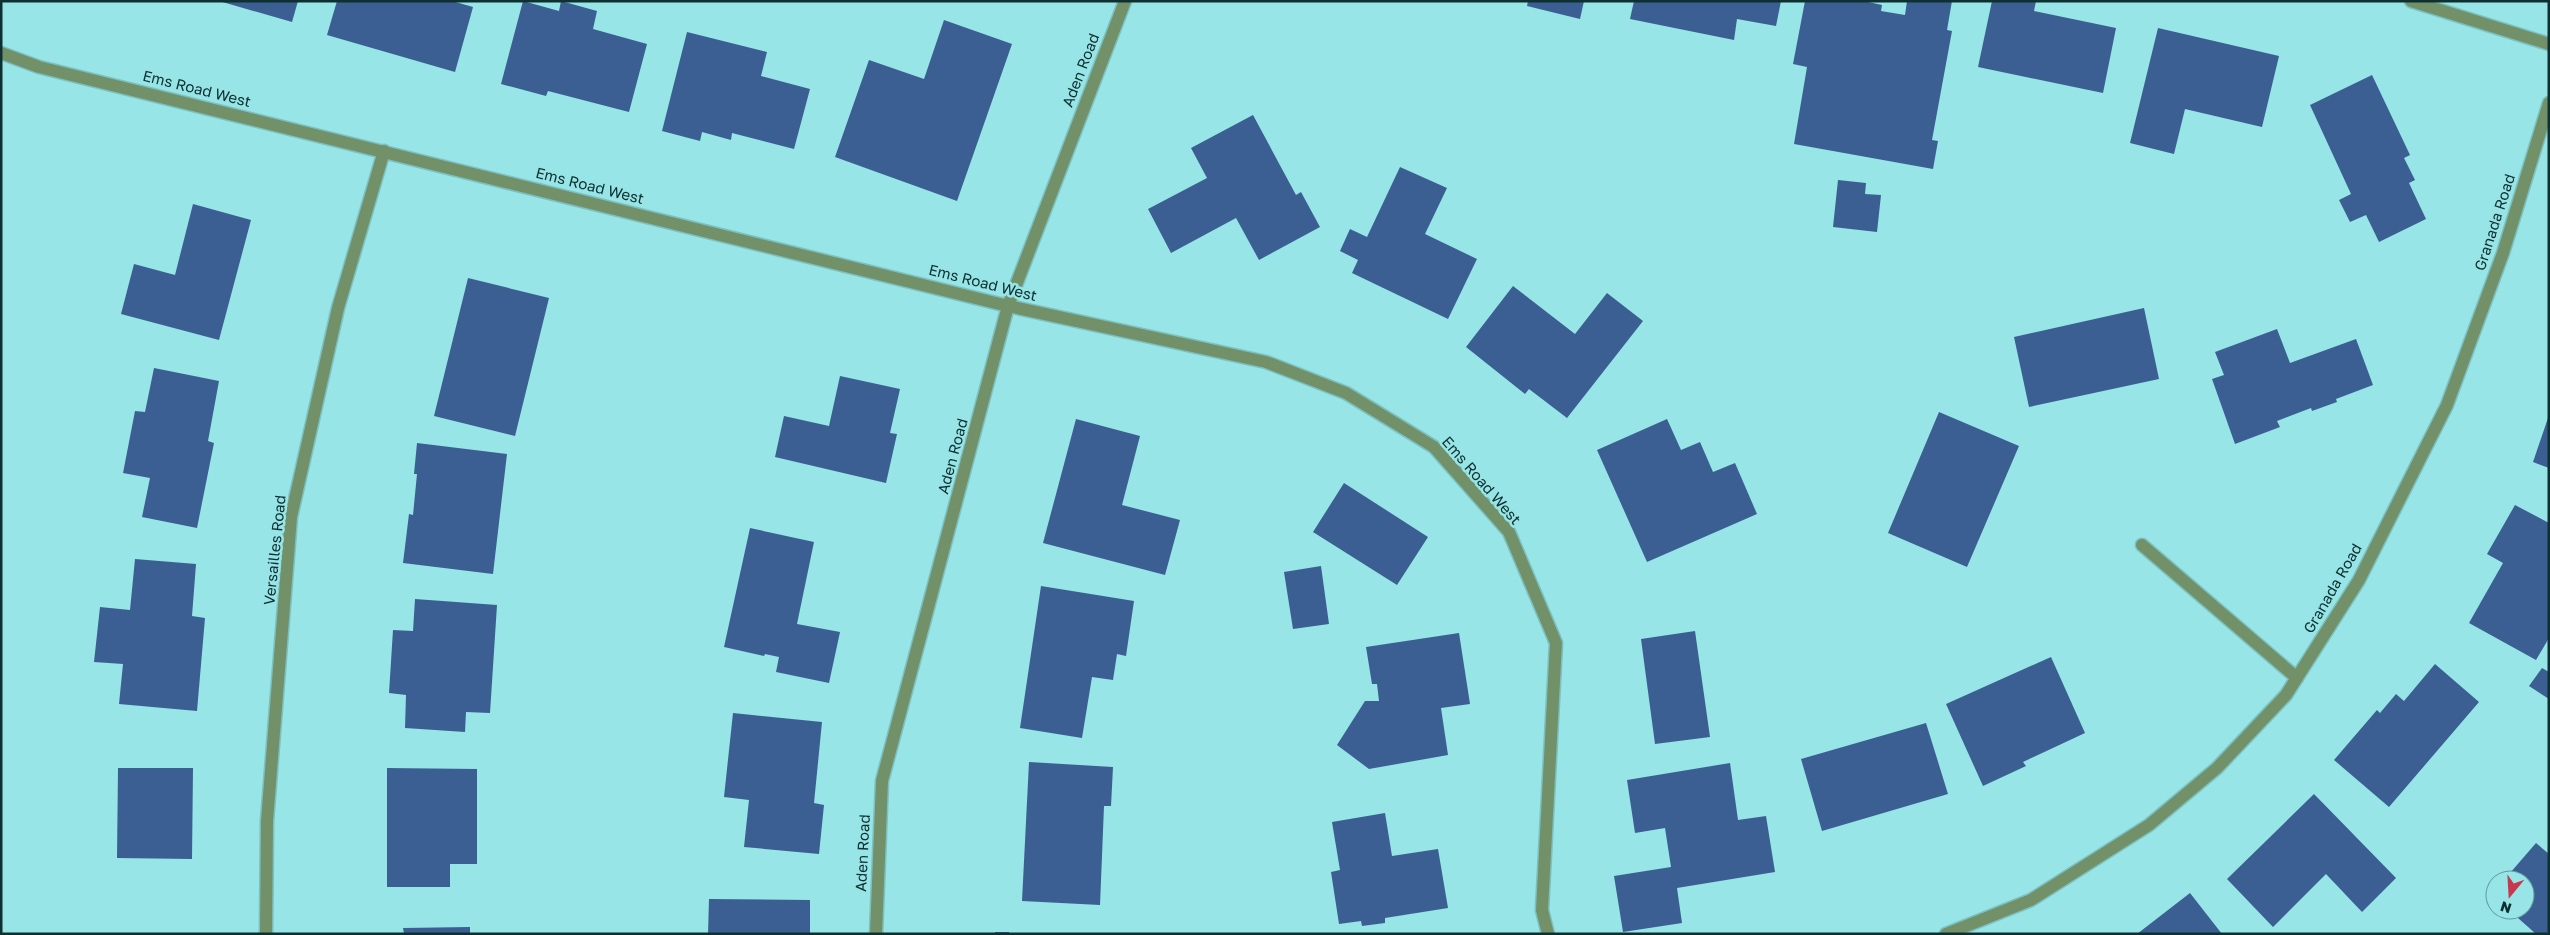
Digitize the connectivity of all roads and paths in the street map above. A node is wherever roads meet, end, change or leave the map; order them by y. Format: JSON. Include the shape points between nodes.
{"nodes":[{"id":1,"x":1124,"y":1,"type":"edge"},
{"id":2,"x":2411,"y":1,"type":"edge"},
{"id":3,"x":2549,"y":44,"type":"edge"},
{"id":4,"x":1,"y":53,"type":"edge"},
{"id":5,"x":2549,"y":103,"type":"edge"},
{"id":6,"x":384,"y":150,"type":"junction"},
{"id":7,"x":1008,"y":306,"type":"junction"},
{"id":8,"x":2142,"y":545,"type":"dead end"},
{"id":9,"x":2298,"y":678,"type":"junction"},
{"id":10,"x":266,"y":934,"type":"edge"},
{"id":11,"x":876,"y":934,"type":"edge"},
{"id":12,"x":1548,"y":934,"type":"edge"},
{"id":13,"x":1946,"y":934,"type":"edge"}],
"edges":[{"from":1,"to":7,"type":"street","name":"Aden Road"},
{"from":2,"to":3,"type":"street"},
{"from":4,"to":6,"type":"street","name":"Ems Road West","via":[[38,67]]},
{"from":5,"to":9,"type":"street","name":"Granada Road","via":[[2503,253],[2447,405],[2359,580]]},
{"from":6,"to":7,"type":"street","name":"Ems Road West"},
{"from":6,"to":10,"type":"street","name":"Versailles Road","via":[[338,308],[291,517],[267,821]]},
{"from":7,"to":11,"type":"street","name":"Aden Road","via":[[882,781]]},
{"from":7,"to":12,"type":"street","name":"Ems Road West","via":[[1266,362],[1346,393],[1434,447],[1509,532],[1556,643],[1542,910]]},
{"from":8,"to":9,"type":"street"},
{"from":9,"to":13,"type":"street","name":"Granada Road","via":[[2217,768],[2149,825],[2031,900]]}]}
